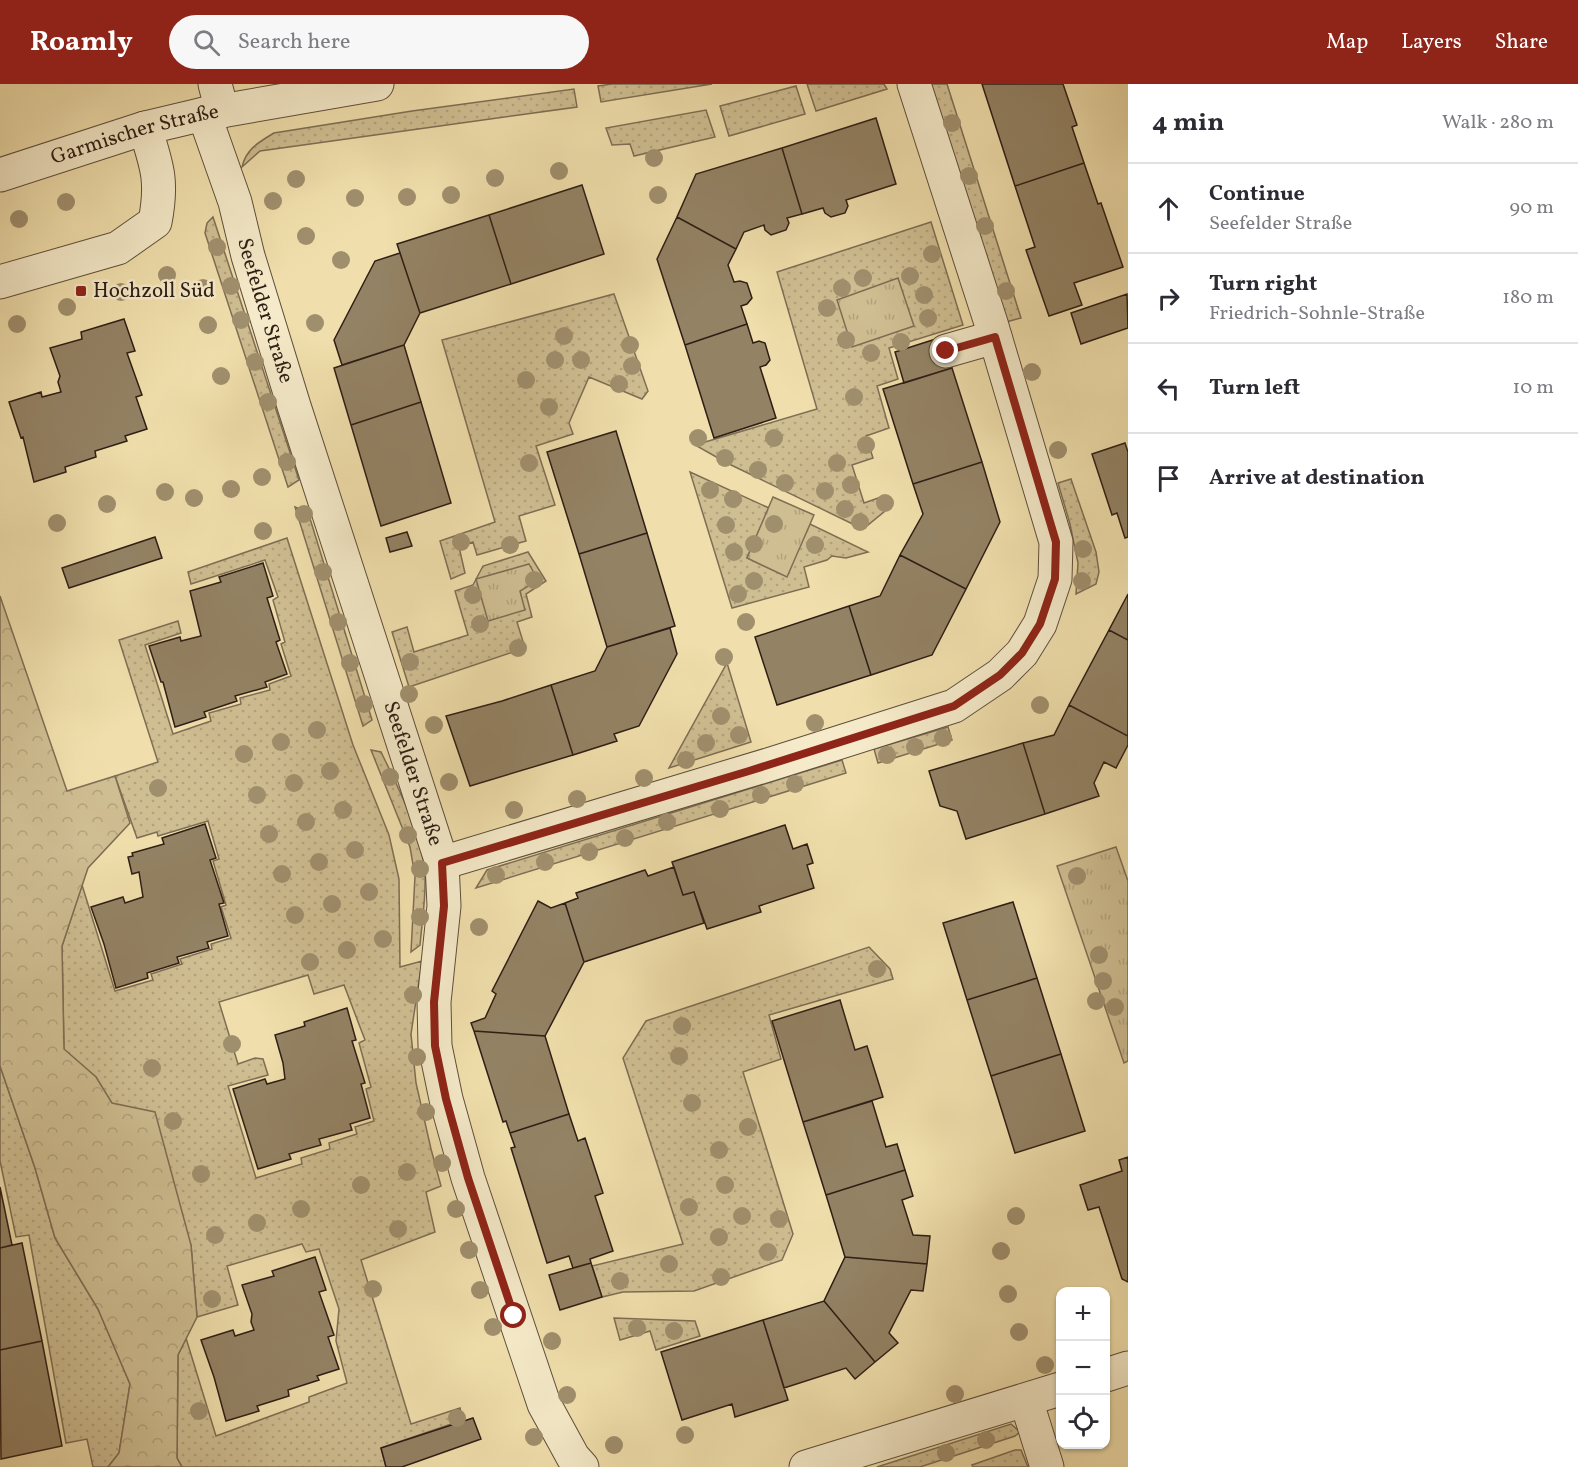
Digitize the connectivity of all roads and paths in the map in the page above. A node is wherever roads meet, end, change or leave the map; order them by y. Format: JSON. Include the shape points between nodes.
{"nodes":[{"id":1,"x":377,"y":84,"type":"edge"},
{"id":2,"x":914,"y":84,"type":"edge"},
{"id":3,"x":213,"y":103,"type":"edge"},
{"id":4,"x":145,"y":128,"type":"junction"},
{"id":5,"x":0,"y":175,"type":"edge"},
{"id":6,"x":0,"y":282,"type":"edge"},
{"id":7,"x":995,"y":337,"type":"junction"},
{"id":8,"x":946,"y":351,"type":"dead end"},
{"id":9,"x":442,"y":863,"type":"junction"},
{"id":10,"x":1128,"y":1368,"type":"edge"},
{"id":11,"x":1110,"y":1374,"type":"edge"},
{"id":12,"x":1056,"y":1390,"type":"edge"},
{"id":13,"x":1026,"y":1400,"type":"junction"},
{"id":14,"x":582,"y":1467,"type":"edge"},
{"id":15,"x":806,"y":1467,"type":"edge"},
{"id":16,"x":1047,"y":1467,"type":"edge"}],
"edges":[{"from":1,"to":3,"type":"street","name":"Garmischer Straße"},
{"from":2,"to":7,"type":"street"},
{"from":3,"to":4,"type":"street","name":"Garmischer Straße"},
{"from":3,"to":9,"type":"street","name":"Seefelder Straße","via":[[248,256]]},
{"from":4,"to":5,"type":"street","name":"Garmischer Straße"},
{"from":4,"to":6,"type":"street","via":[[158,171],[160,197],[155,222],[118,248]]},
{"from":7,"to":8,"type":"street"},
{"from":7,"to":9,"type":"street","via":[[1056,542],[1055,579],[1040,624],[1022,653],[1000,675],[954,706]]},
{"from":9,"to":14,"type":"street","name":"Seefelder Straße","via":[[444,906],[434,1002],[435,1046],[446,1099],[468,1178],[544,1404]]},
{"from":10,"to":11,"type":"street"},
{"from":12,"to":13,"type":"street"},
{"from":13,"to":15,"type":"street"},
{"from":13,"to":16,"type":"street"}]}
